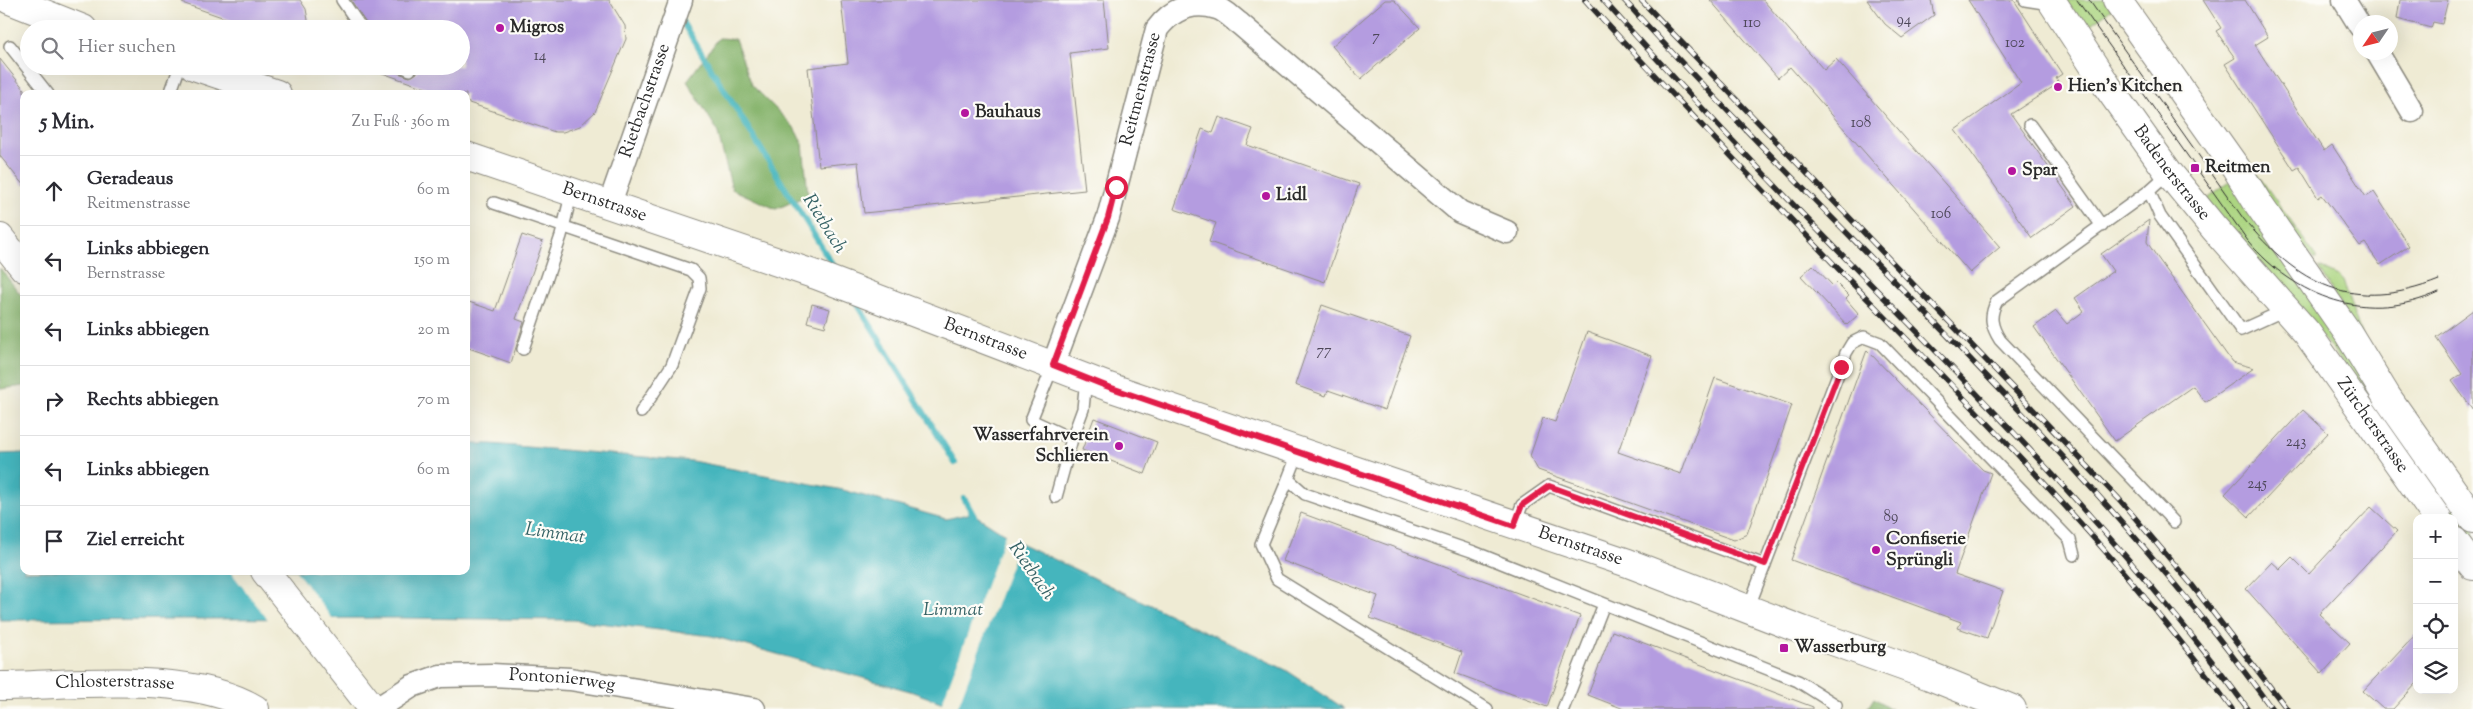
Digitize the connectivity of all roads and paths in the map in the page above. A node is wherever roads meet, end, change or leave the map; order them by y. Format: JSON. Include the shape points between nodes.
{"nodes":[{"id":1,"x":10,"y":0,"type":"edge"},
{"id":2,"x":342,"y":0,"type":"edge"},
{"id":3,"x":682,"y":0,"type":"edge"},
{"id":4,"x":2025,"y":0,"type":"edge"},
{"id":5,"x":2117,"y":0,"type":"edge"},
{"id":6,"x":2344,"y":0,"type":"edge"},
{"id":7,"x":2052,"y":1,"type":"edge"},
{"id":8,"x":2353,"y":15,"type":"edge"},
{"id":9,"x":60,"y":20,"type":"edge"},
{"id":10,"x":356,"y":20,"type":"edge"},
{"id":11,"x":10,"y":46,"type":"dead end"},
{"id":12,"x":20,"y":59,"type":"edge"},
{"id":13,"x":2382,"y":60,"type":"edge"},
{"id":14,"x":33,"y":75,"type":"edge"},
{"id":15,"x":177,"y":75,"type":"edge"},
{"id":16,"x":221,"y":75,"type":"edge"},
{"id":17,"x":45,"y":90,"type":"edge"},
{"id":18,"x":171,"y":90,"type":"edge"},
{"id":19,"x":265,"y":90,"type":"edge"},
{"id":20,"x":2412,"y":111,"type":"dead end"},
{"id":21,"x":2030,"y":125,"type":"dead end"},
{"id":22,"x":470,"y":157,"type":"edge"},
{"id":23,"x":2169,"y":173,"type":"junction"},
{"id":24,"x":572,"y":191,"type":"junction"},
{"id":25,"x":2149,"y":191,"type":"junction"},
{"id":26,"x":494,"y":203,"type":"dead end"},
{"id":27,"x":610,"y":203,"type":"junction"},
{"id":28,"x":2102,"y":226,"type":"junction"},
{"id":29,"x":563,"y":227,"type":"junction"},
{"id":30,"x":1507,"y":232,"type":"dead end"},
{"id":31,"x":0,"y":238,"type":"edge"},
{"id":32,"x":20,"y":263,"type":"edge"},
{"id":33,"x":2287,"y":309,"type":"junction"},
{"id":34,"x":2307,"y":333,"type":"joint"},
{"id":35,"x":523,"y":350,"type":"dead end"},
{"id":36,"x":1053,"y":365,"type":"junction"},
{"id":37,"x":1086,"y":378,"type":"junction"},
{"id":38,"x":641,"y":412,"type":"dead end"},
{"id":39,"x":1072,"y":439,"type":"junction"},
{"id":40,"x":1299,"y":451,"type":"junction"},
{"id":41,"x":1288,"y":480,"type":"junction"},
{"id":42,"x":1056,"y":497,"type":"dead end"},
{"id":43,"x":2434,"y":514,"type":"edge"},
{"id":44,"x":2473,"y":519,"type":"edge"},
{"id":45,"x":2174,"y":522,"type":"dead end"},
{"id":46,"x":1514,"y":526,"type":"junction"},
{"id":47,"x":2458,"y":546,"type":"edge"},
{"id":48,"x":2074,"y":555,"type":"dead end"},
{"id":49,"x":1765,"y":564,"type":"junction"},
{"id":50,"x":2473,"y":566,"type":"edge"},
{"id":51,"x":267,"y":575,"type":"edge"},
{"id":52,"x":1604,"y":604,"type":"junction"},
{"id":53,"x":1748,"y":609,"type":"junction"},
{"id":54,"x":0,"y":686,"type":"edge"},
{"id":55,"x":255,"y":709,"type":"edge"},
{"id":56,"x":372,"y":709,"type":"edge"},
{"id":57,"x":377,"y":709,"type":"edge"},
{"id":58,"x":754,"y":709,"type":"edge"},
{"id":59,"x":1487,"y":709,"type":"edge"},
{"id":60,"x":1563,"y":709,"type":"edge"},
{"id":61,"x":1834,"y":709,"type":"edge"},
{"id":62,"x":2012,"y":709,"type":"edge"}],
"edges":[{"from":1,"to":9,"type":"main road"},
{"from":2,"to":10,"type":"lane"},
{"from":3,"to":27,"type":"street","name":"Rietbachstrasse"},
{"from":4,"to":7,"type":"lane"},
{"from":5,"to":44,"type":"main road","name":"Zürcherstrasse","via":[[2236,168],[2387,397]]},
{"from":6,"to":8,"type":"street"},
{"from":7,"to":23,"type":"main road","name":"Badenerstrasse"},
{"from":11,"to":12,"type":"lane"},
{"from":13,"to":20,"type":"street"},
{"from":14,"to":17,"type":"lane"},
{"from":15,"to":18,"type":"lane"},
{"from":16,"to":19,"type":"main road"},
{"from":21,"to":28,"type":"lane"},
{"from":22,"to":24,"type":"main road","name":"Bernstrasse"},
{"from":23,"to":25,"type":"lane"},
{"from":23,"to":33,"type":"main road","name":"Badenerstrasse"},
{"from":24,"to":27,"type":"main road","name":"Bernstrasse"},
{"from":24,"to":29,"type":"lane"},
{"from":25,"to":28,"type":"lane"},
{"from":25,"to":33,"type":"lane","via":[[2160,216],[2241,330]]},
{"from":26,"to":29,"type":"lane"},
{"from":27,"to":36,"type":"main road","name":"Bernstrasse","via":[[816,275]]},
{"from":28,"to":45,"type":"lane","via":[[1997,301],[1991,312],[1992,327],[2000,340]]},
{"from":29,"to":35,"type":"lane"},
{"from":29,"to":38,"type":"lane","via":[[691,270],[699,278],[700,288],[672,365]]},
{"from":30,"to":36,"type":"street","name":"Reitmenstrasse","via":[[1460,212],[1218,8],[1192,5],[1165,18],[1157,29],[1108,218]]},
{"from":31,"to":32,"type":"main road"},
{"from":33,"to":34,"type":"main road","name":"Badenerstrasse"},
{"from":34,"to":43,"type":"main road","name":"Zürcherstrasse"},
{"from":36,"to":37,"type":"main road","name":"Bernstrasse"},
{"from":36,"to":39,"type":"lane","via":[[1031,420]]},
{"from":37,"to":39,"type":"lane","via":[[1083,409]]},
{"from":37,"to":40,"type":"main road","name":"Bernstrasse"},
{"from":39,"to":42,"type":"lane"},
{"from":40,"to":41,"type":"lane"},
{"from":40,"to":46,"type":"main road","name":"Bernstrasse"},
{"from":41,"to":52,"type":"lane","via":[[1305,494],[1474,552]]},
{"from":41,"to":59,"type":"lane","via":[[1262,544],[1277,579]]},
{"from":46,"to":49,"type":"lane","via":[[1522,505],[1549,486]]},
{"from":46,"to":53,"type":"main road","name":"Bernstrasse","via":[[1628,563]]},
{"from":47,"to":50,"type":"main road"},
{"from":48,"to":49,"type":"lane","via":[[2070,540],[1880,343],[1864,336],[1852,343],[1846,353]]},
{"from":49,"to":53,"type":"lane"},
{"from":51,"to":56,"type":"main road"},
{"from":52,"to":60,"type":"lane"},
{"from":52,"to":61,"type":"lane","via":[[1798,681],[1836,706]]},
{"from":53,"to":62,"type":"main road","name":"Bernstrasse"},
{"from":54,"to":55,"type":"main road","name":"Chlosterstrasse","via":[[177,685],[215,692]]},
{"from":57,"to":58,"type":"street","name":"Pontonierweg","via":[[426,680],[440,676],[492,675],[570,679]]}]}
